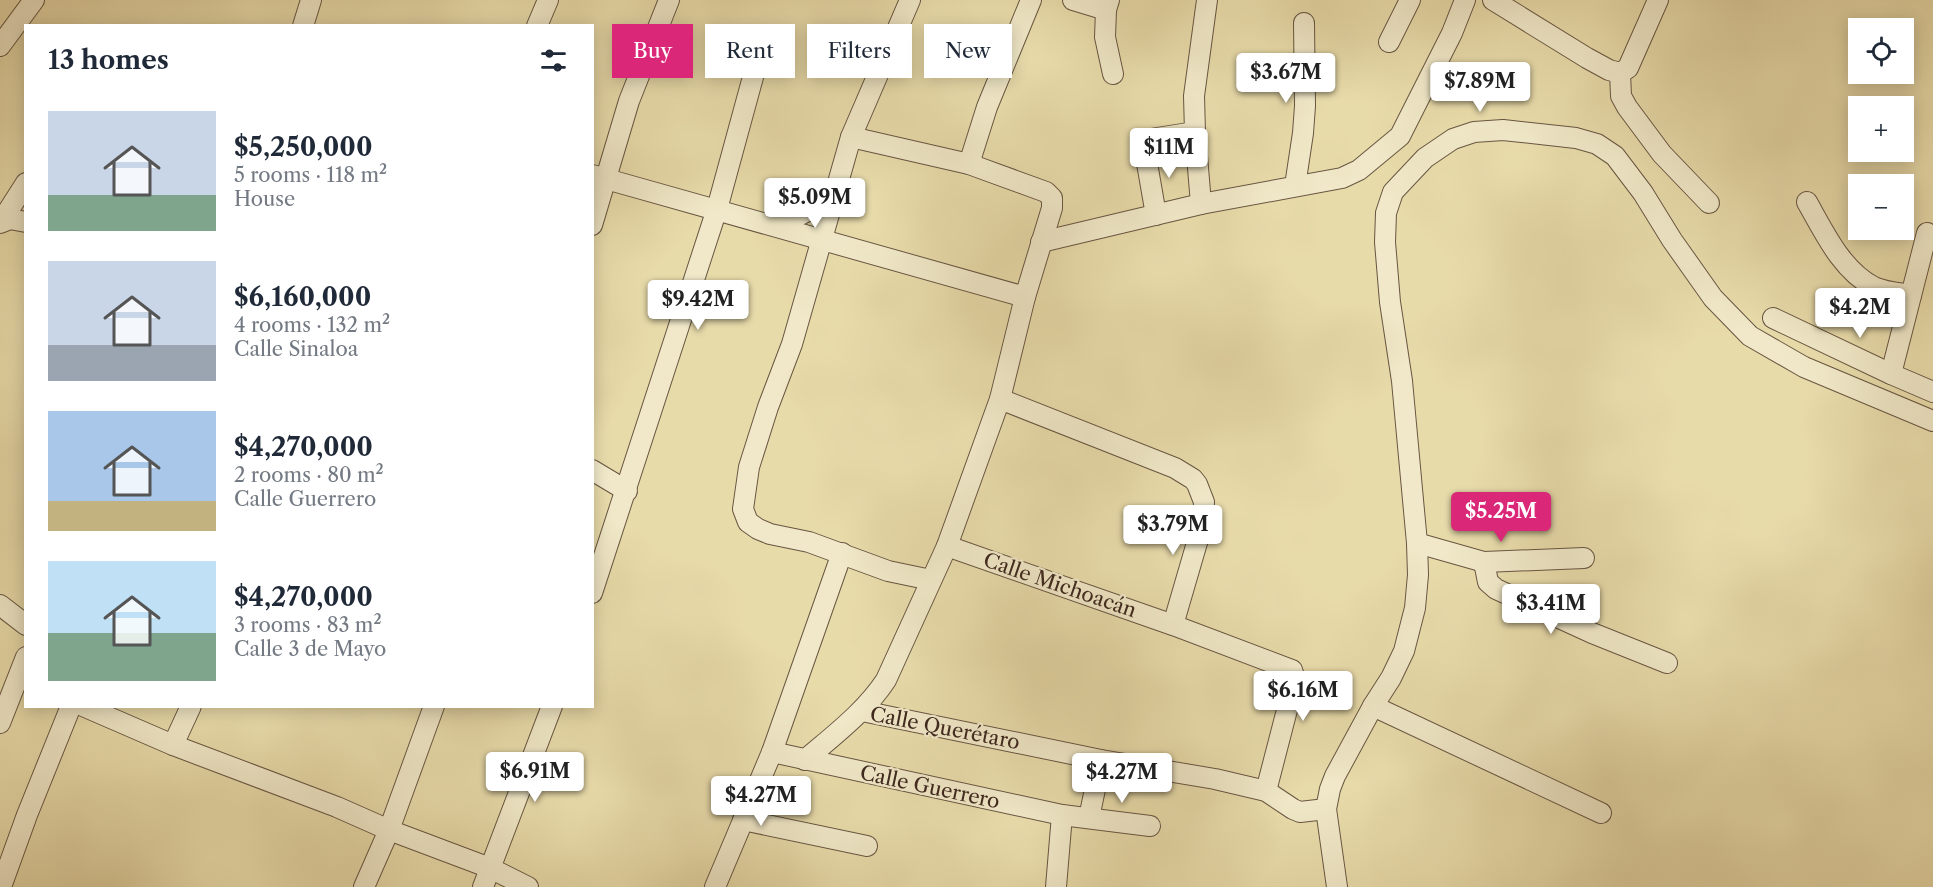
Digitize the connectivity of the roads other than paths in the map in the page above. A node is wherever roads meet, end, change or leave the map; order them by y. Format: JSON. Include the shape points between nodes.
{"nodes":[{"id":1,"x":34,"y":0,"type":"edge"},
{"id":2,"x":311,"y":0,"type":"edge"},
{"id":3,"x":548,"y":0,"type":"edge"},
{"id":4,"x":669,"y":0,"type":"edge"},
{"id":5,"x":910,"y":0,"type":"edge"},
{"id":6,"x":1030,"y":0,"type":"edge"},
{"id":7,"x":1073,"y":0,"type":"edge"},
{"id":8,"x":1207,"y":0,"type":"edge"},
{"id":9,"x":1410,"y":0,"type":"edge"},
{"id":10,"x":1465,"y":0,"type":"edge"},
{"id":11,"x":1493,"y":0,"type":"edge"},
{"id":12,"x":1658,"y":0,"type":"edge"},
{"id":13,"x":1108,"y":5,"type":"edge"},
{"id":14,"x":1304,"y":23,"type":"dead end"},
{"id":15,"x":304,"y":24,"type":"edge"},
{"id":16,"x":538,"y":24,"type":"edge"},
{"id":17,"x":1389,"y":42,"type":"dead end"},
{"id":18,"x":0,"y":46,"type":"edge"},
{"id":19,"x":1620,"y":73,"type":"junction"},
{"id":20,"x":1113,"y":74,"type":"dead end"},
{"id":21,"x":753,"y":78,"type":"edge"},
{"id":22,"x":1195,"y":132,"type":"junction"},
{"id":23,"x":851,"y":137,"type":"junction"},
{"id":24,"x":1414,"y":148,"type":"junction"},
{"id":25,"x":969,"y":164,"type":"junction"},
{"id":26,"x":599,"y":177,"type":"edge"},
{"id":27,"x":24,"y":186,"type":"edge"},
{"id":28,"x":1295,"y":186,"type":"junction"},
{"id":29,"x":837,"y":190,"type":"junction"},
{"id":30,"x":1807,"y":202,"type":"dead end"},
{"id":31,"x":1709,"y":203,"type":"dead end"},
{"id":32,"x":1201,"y":204,"type":"junction"},
{"id":33,"x":717,"y":209,"type":"junction"},
{"id":34,"x":594,"y":211,"type":"edge"},
{"id":35,"x":1156,"y":215,"type":"junction"},
{"id":36,"x":24,"y":222,"type":"edge"},
{"id":37,"x":0,"y":223,"type":"edge"},
{"id":38,"x":772,"y":225,"type":"junction"},
{"id":39,"x":1927,"y":233,"type":"dead end"},
{"id":40,"x":823,"y":241,"type":"junction"},
{"id":41,"x":1041,"y":242,"type":"junction"},
{"id":42,"x":1911,"y":295,"type":"junction"},
{"id":43,"x":1025,"y":297,"type":"junction"},
{"id":44,"x":1773,"y":318,"type":"dead end"},
{"id":45,"x":1891,"y":374,"type":"junction"},
{"id":46,"x":1933,"y":392,"type":"edge"},
{"id":47,"x":1000,"y":399,"type":"junction"},
{"id":48,"x":1933,"y":422,"type":"edge"},
{"id":49,"x":594,"y":471,"type":"edge"},
{"id":50,"x":627,"y":491,"type":"junction"},
{"id":51,"x":1417,"y":543,"type":"junction"},
{"id":52,"x":947,"y":546,"type":"junction"},
{"id":53,"x":842,"y":553,"type":"junction"},
{"id":54,"x":1584,"y":558,"type":"dead end"},
{"id":55,"x":1484,"y":562,"type":"junction"},
{"id":56,"x":931,"y":580,"type":"junction"},
{"id":57,"x":594,"y":587,"type":"edge"},
{"id":58,"x":0,"y":606,"type":"edge"},
{"id":59,"x":24,"y":624,"type":"edge"},
{"id":60,"x":1173,"y":625,"type":"junction"},
{"id":61,"x":24,"y":662,"type":"edge"},
{"id":62,"x":1667,"y":663,"type":"dead end"},
{"id":63,"x":1373,"y":706,"type":"junction"},
{"id":64,"x":70,"y":708,"type":"edge"},
{"id":65,"x":88,"y":708,"type":"edge"},
{"id":66,"x":190,"y":708,"type":"edge"},
{"id":67,"x":433,"y":708,"type":"edge"},
{"id":68,"x":551,"y":708,"type":"edge"},
{"id":69,"x":862,"y":711,"type":"junction"},
{"id":70,"x":0,"y":723,"type":"edge"},
{"id":71,"x":173,"y":745,"type":"junction"},
{"id":72,"x":772,"y":752,"type":"junction"},
{"id":73,"x":805,"y":760,"type":"junction"},
{"id":74,"x":1101,"y":760,"type":"junction"},
{"id":75,"x":1266,"y":791,"type":"junction"},
{"id":76,"x":1323,"y":809,"type":"junction"},
{"id":77,"x":1601,"y":813,"type":"dead end"},
{"id":78,"x":1062,"y":815,"type":"junction"},
{"id":79,"x":1089,"y":818,"type":"junction"},
{"id":80,"x":743,"y":820,"type":"junction"},
{"id":81,"x":1150,"y":826,"type":"dead end"},
{"id":82,"x":389,"y":830,"type":"junction"},
{"id":83,"x":867,"y":846,"type":"dead end"},
{"id":84,"x":490,"y":868,"type":"junction"},
{"id":85,"x":1,"y":887,"type":"edge"},
{"id":86,"x":364,"y":887,"type":"edge"},
{"id":87,"x":483,"y":887,"type":"edge"},
{"id":88,"x":528,"y":887,"type":"edge"},
{"id":89,"x":715,"y":887,"type":"edge"},
{"id":90,"x":1056,"y":887,"type":"edge"},
{"id":91,"x":1337,"y":887,"type":"edge"}],
"edges":[{"from":1,"to":18,"type":"street"},
{"from":2,"to":15,"type":"street"},
{"from":3,"to":16,"type":"street"},
{"from":4,"to":26,"type":"street"},
{"from":5,"to":23,"type":"street"},
{"from":6,"to":25,"type":"street","via":[[987,107]]},
{"from":7,"to":13,"type":"street"},
{"from":8,"to":22,"type":"street","via":[[1194,96]]},
{"from":9,"to":17,"type":"street"},
{"from":10,"to":24,"type":"street"},
{"from":11,"to":19,"type":"street","via":[[1587,58]]},
{"from":12,"to":19,"type":"street","via":[[1628,68]]},
{"from":13,"to":20,"type":"street","via":[[1105,37]]},
{"from":14,"to":28,"type":"street","via":[[1304,124]]},
{"from":19,"to":31,"type":"street","via":[[1621,96],[1627,107],[1662,154]]},
{"from":21,"to":33,"type":"street"},
{"from":22,"to":32,"type":"street"},
{"from":22,"to":35,"type":"street","via":[[1151,139],[1144,146]]},
{"from":23,"to":25,"type":"street"},
{"from":23,"to":29,"type":"street"},
{"from":24,"to":28,"type":"street","via":[[1342,177]]},
{"from":24,"to":48,"type":"street","via":[[1474,132],[1503,130],[1597,144],[1615,156],[1713,298],[1750,336],[1803,367]]},
{"from":24,"to":51,"type":"street","via":[[1386,213],[1385,242]]},
{"from":25,"to":41,"type":"street","via":[[1046,192],[1052,198]]},
{"from":26,"to":33,"type":"street"},
{"from":26,"to":34,"type":"street"},
{"from":27,"to":37,"type":"street"},
{"from":28,"to":32,"type":"street"},
{"from":29,"to":38,"type":"street","via":[[813,209]]},
{"from":29,"to":40,"type":"street"},
{"from":30,"to":42,"type":"street","via":[[1834,248],[1854,272],[1874,287]]},
{"from":32,"to":35,"type":"street"},
{"from":33,"to":38,"type":"street"},
{"from":33,"to":50,"type":"street"},
{"from":35,"to":41,"type":"street"},
{"from":36,"to":37,"type":"street","via":[[10,219]]},
{"from":38,"to":40,"type":"street"},
{"from":39,"to":42,"type":"street"},
{"from":40,"to":43,"type":"street"},
{"from":40,"to":53,"type":"street","via":[[749,467],[743,509],[748,522],[758,529]]},
{"from":41,"to":43,"type":"street"},
{"from":42,"to":45,"type":"street"},
{"from":43,"to":47,"type":"street"},
{"from":44,"to":45,"type":"street"},
{"from":45,"to":46,"type":"street"},
{"from":47,"to":52,"type":"street"},
{"from":47,"to":60,"type":"street","via":[[1175,468],[1197,484],[1204,502],[1203,522]]},
{"from":49,"to":50,"type":"street"},
{"from":50,"to":57,"type":"street"},
{"from":51,"to":55,"type":"street"},
{"from":51,"to":63,"type":"street","via":[[1418,575],[1411,628],[1404,651]]},
{"from":52,"to":56,"type":"street"},
{"from":52,"to":60,"type":"street","name":"Calle Michoacán"},
{"from":53,"to":56,"type":"street","via":[[888,571]]},
{"from":53,"to":72,"type":"street"},
{"from":54,"to":55,"type":"street"},
{"from":55,"to":62,"type":"street","via":[[1488,582],[1496,590]]},
{"from":56,"to":69,"type":"street","via":[[886,681]]},
{"from":58,"to":59,"type":"street"},
{"from":60,"to":75,"type":"street","name":"Calle Michoacán","via":[[1294,672]]},
{"from":61,"to":70,"type":"street"},
{"from":63,"to":76,"type":"street","via":[[1332,782]]},
{"from":63,"to":77,"type":"street"},
{"from":64,"to":85,"type":"street"},
{"from":65,"to":71,"type":"street"},
{"from":66,"to":71,"type":"street"},
{"from":67,"to":82,"type":"street"},
{"from":68,"to":84,"type":"street"},
{"from":69,"to":73,"type":"street","name":"Calle Querétaro"},
{"from":69,"to":74,"type":"street","name":"Calle Querétaro"},
{"from":71,"to":82,"type":"street"},
{"from":72,"to":73,"type":"street","name":"Calle Guerrero"},
{"from":72,"to":80,"type":"street"},
{"from":73,"to":78,"type":"street","name":"Calle Guerrero"},
{"from":74,"to":75,"type":"street","name":"Calle Querétaro"},
{"from":74,"to":79,"type":"street"},
{"from":75,"to":76,"type":"street","via":[[1300,812]]},
{"from":76,"to":91,"type":"street"},
{"from":78,"to":79,"type":"street","name":"Calle Guerrero"},
{"from":78,"to":90,"type":"street"},
{"from":79,"to":81,"type":"street","name":"Calle Guerrero"},
{"from":80,"to":83,"type":"street"},
{"from":80,"to":89,"type":"street"},
{"from":82,"to":84,"type":"street"},
{"from":82,"to":86,"type":"street"},
{"from":84,"to":87,"type":"street"},
{"from":84,"to":88,"type":"street"}]}
